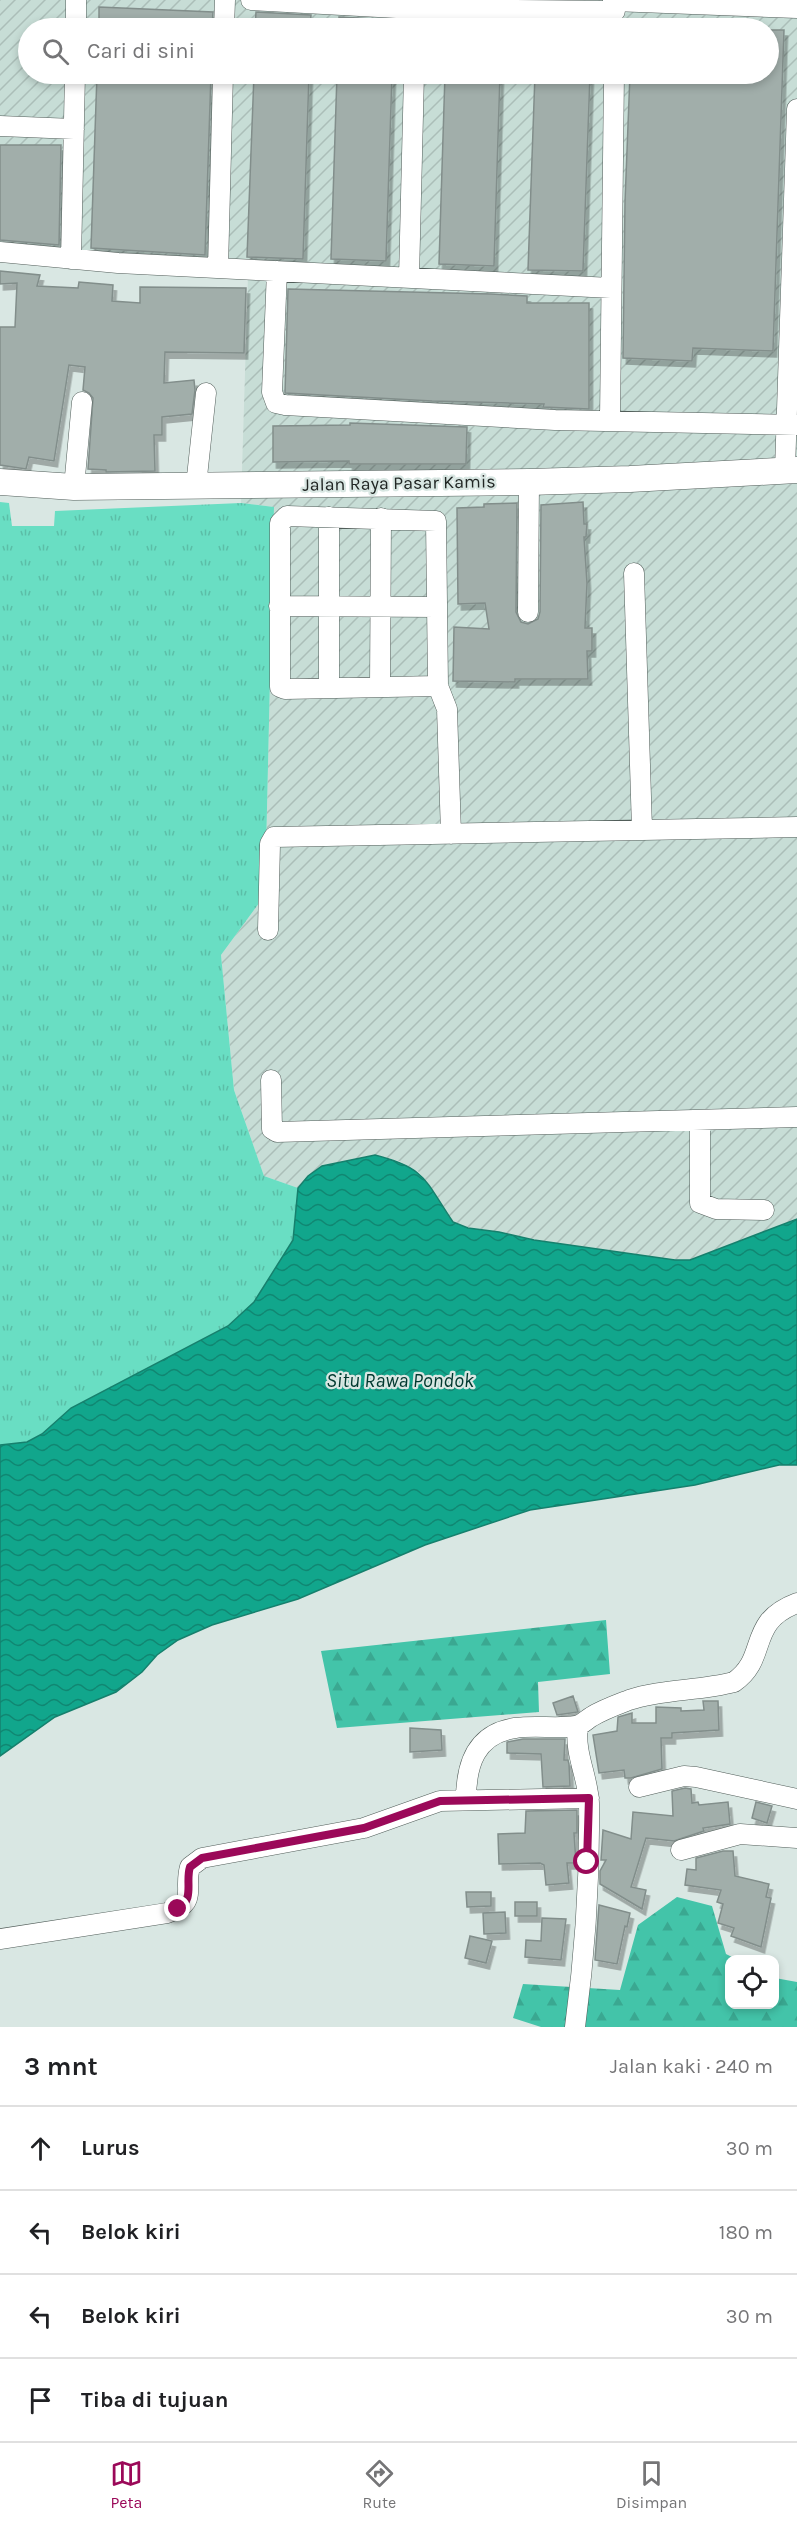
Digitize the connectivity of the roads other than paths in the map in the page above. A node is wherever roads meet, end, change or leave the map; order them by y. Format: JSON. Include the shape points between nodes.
{"nodes":[{"id":1,"x":76,"y":0,"type":"edge"},
{"id":2,"x":225,"y":0,"type":"edge"},
{"id":3,"x":251,"y":0,"type":"edge"},
{"id":4,"x":797,"y":8,"type":"edge"},
{"id":5,"x":614,"y":10,"type":"edge"},
{"id":6,"x":76,"y":18,"type":"edge"},
{"id":7,"x":224,"y":18,"type":"edge"},
{"id":8,"x":406,"y":18,"type":"edge"},
{"id":9,"x":437,"y":18,"type":"edge"},
{"id":10,"x":75,"y":84,"type":"edge"},
{"id":11,"x":223,"y":84,"type":"edge"},
{"id":12,"x":414,"y":84,"type":"edge"},
{"id":13,"x":614,"y":84,"type":"edge"},
{"id":14,"x":797,"y":109,"type":"edge"},
{"id":15,"x":0,"y":126,"type":"edge"},
{"id":16,"x":74,"y":129,"type":"junction"},
{"id":17,"x":796,"y":142,"type":"edge"},
{"id":18,"x":0,"y":252,"type":"edge"},
{"id":19,"x":71,"y":259,"type":"junction"},
{"id":20,"x":218,"y":268,"type":"junction"},
{"id":21,"x":278,"y":270,"type":"junction"},
{"id":22,"x":409,"y":278,"type":"junction"},
{"id":23,"x":611,"y":288,"type":"junction"},
{"id":24,"x":206,"y":393,"type":"dead end"},
{"id":25,"x":82,"y":402,"type":"dead end"},
{"id":26,"x":610,"y":419,"type":"junction"},
{"id":27,"x":792,"y":425,"type":"edge"},
{"id":28,"x":791,"y":470,"type":"edge"},
{"id":29,"x":0,"y":482,"type":"edge"},
{"id":30,"x":529,"y":482,"type":"junction"},
{"id":31,"x":196,"y":486,"type":"junction"},
{"id":32,"x":74,"y":488,"type":"junction"},
{"id":33,"x":329,"y":518,"type":"junction"},
{"id":34,"x":381,"y":518,"type":"junction"},
{"id":35,"x":634,"y":573,"type":"dead end"},
{"id":36,"x":329,"y":605,"type":"junction"},
{"id":37,"x":279,"y":606,"type":"junction"},
{"id":38,"x":380,"y":607,"type":"junction"},
{"id":39,"x":437,"y":607,"type":"junction"},
{"id":40,"x":528,"y":612,"type":"dead end"},
{"id":41,"x":380,"y":686,"type":"junction"},
{"id":42,"x":438,"y":686,"type":"junction"},
{"id":43,"x":329,"y":688,"type":"junction"},
{"id":44,"x":797,"y":827,"type":"edge"},
{"id":45,"x":642,"y":829,"type":"junction"},
{"id":46,"x":451,"y":834,"type":"junction"},
{"id":47,"x":268,"y":930,"type":"dead end"},
{"id":48,"x":271,"y":1080,"type":"dead end"},
{"id":49,"x":797,"y":1117,"type":"edge"},
{"id":50,"x":700,"y":1120,"type":"junction"},
{"id":51,"x":764,"y":1210,"type":"dead end"},
{"id":52,"x":797,"y":1604,"type":"edge"},
{"id":53,"x":578,"y":1726,"type":"junction"},
{"id":54,"x":639,"y":1787,"type":"dead end"},
{"id":55,"x":589,"y":1798,"type":"junction"},
{"id":56,"x":797,"y":1799,"type":"edge"},
{"id":57,"x":466,"y":1800,"type":"junction"},
{"id":58,"x":797,"y":1838,"type":"edge"},
{"id":59,"x":681,"y":1850,"type":"dead end"},
{"id":60,"x":0,"y":1939,"type":"edge"},
{"id":61,"x":575,"y":2027,"type":"edge"}],
"edges":[{"from":1,"to":6,"type":"street"},
{"from":2,"to":7,"type":"street"},
{"from":3,"to":8,"type":"street"},
{"from":4,"to":5,"type":"street"},
{"from":5,"to":9,"type":"street"},
{"from":10,"to":16,"type":"street"},
{"from":11,"to":20,"type":"street"},
{"from":12,"to":22,"type":"street"},
{"from":13,"to":23,"type":"street"},
{"from":14,"to":17,"type":"street"},
{"from":15,"to":16,"type":"street"},
{"from":16,"to":19,"type":"street"},
{"from":17,"to":27,"type":"street"},
{"from":18,"to":19,"type":"street"},
{"from":19,"to":20,"type":"street"},
{"from":20,"to":21,"type":"street"},
{"from":21,"to":22,"type":"street"},
{"from":21,"to":26,"type":"street","via":[[272,392],[276,403],[555,420]]},
{"from":22,"to":23,"type":"street"},
{"from":23,"to":26,"type":"street"},
{"from":24,"to":31,"type":"street"},
{"from":25,"to":32,"type":"street"},
{"from":26,"to":27,"type":"street"},
{"from":27,"to":28,"type":"street"},
{"from":28,"to":30,"type":"main road","name":"Jalan Raya Pasar Kamis"},
{"from":29,"to":32,"type":"main road","name":"Jalan Raya Pasar Kamis"},
{"from":30,"to":31,"type":"main road","name":"Jalan Raya Pasar Kamis"},
{"from":30,"to":40,"type":"street"},
{"from":31,"to":32,"type":"main road","name":"Jalan Raya Pasar Kamis"},
{"from":33,"to":34,"type":"street"},
{"from":33,"to":36,"type":"street"},
{"from":33,"to":37,"type":"street","via":[[282,519]]},
{"from":34,"to":38,"type":"street"},
{"from":34,"to":39,"type":"street","via":[[436,521]]},
{"from":35,"to":45,"type":"street"},
{"from":36,"to":37,"type":"street"},
{"from":36,"to":38,"type":"street"},
{"from":36,"to":43,"type":"street"},
{"from":37,"to":43,"type":"street","via":[[280,687]]},
{"from":38,"to":39,"type":"street"},
{"from":38,"to":41,"type":"street"},
{"from":39,"to":42,"type":"street"},
{"from":41,"to":42,"type":"street"},
{"from":41,"to":43,"type":"street"},
{"from":42,"to":46,"type":"street","via":[[447,709]]},
{"from":44,"to":45,"type":"street"},
{"from":45,"to":46,"type":"street"},
{"from":46,"to":47,"type":"street","via":[[274,837],[270,844]]},
{"from":48,"to":50,"type":"street","via":[[272,1128],[277,1132]]},
{"from":49,"to":50,"type":"street"},
{"from":50,"to":51,"type":"street","via":[[700,1203],[716,1209]]},
{"from":52,"to":53,"type":"street","via":[[771,1617],[746,1674],[734,1682],[631,1699]]},
{"from":53,"to":55,"type":"street","via":[[578,1750]]},
{"from":53,"to":57,"type":"street","via":[[515,1728],[481,1745],[470,1762]]},
{"from":54,"to":56,"type":"street","via":[[684,1776]]},
{"from":55,"to":57,"type":"street"},
{"from":55,"to":61,"type":"street","via":[[587,1894]]},
{"from":57,"to":60,"type":"street","via":[[433,1802],[388,1821],[328,1836],[202,1858],[190,1867],[189,1898],[185,1905],[167,1912]]},
{"from":58,"to":59,"type":"street","via":[[740,1834]]}]}
